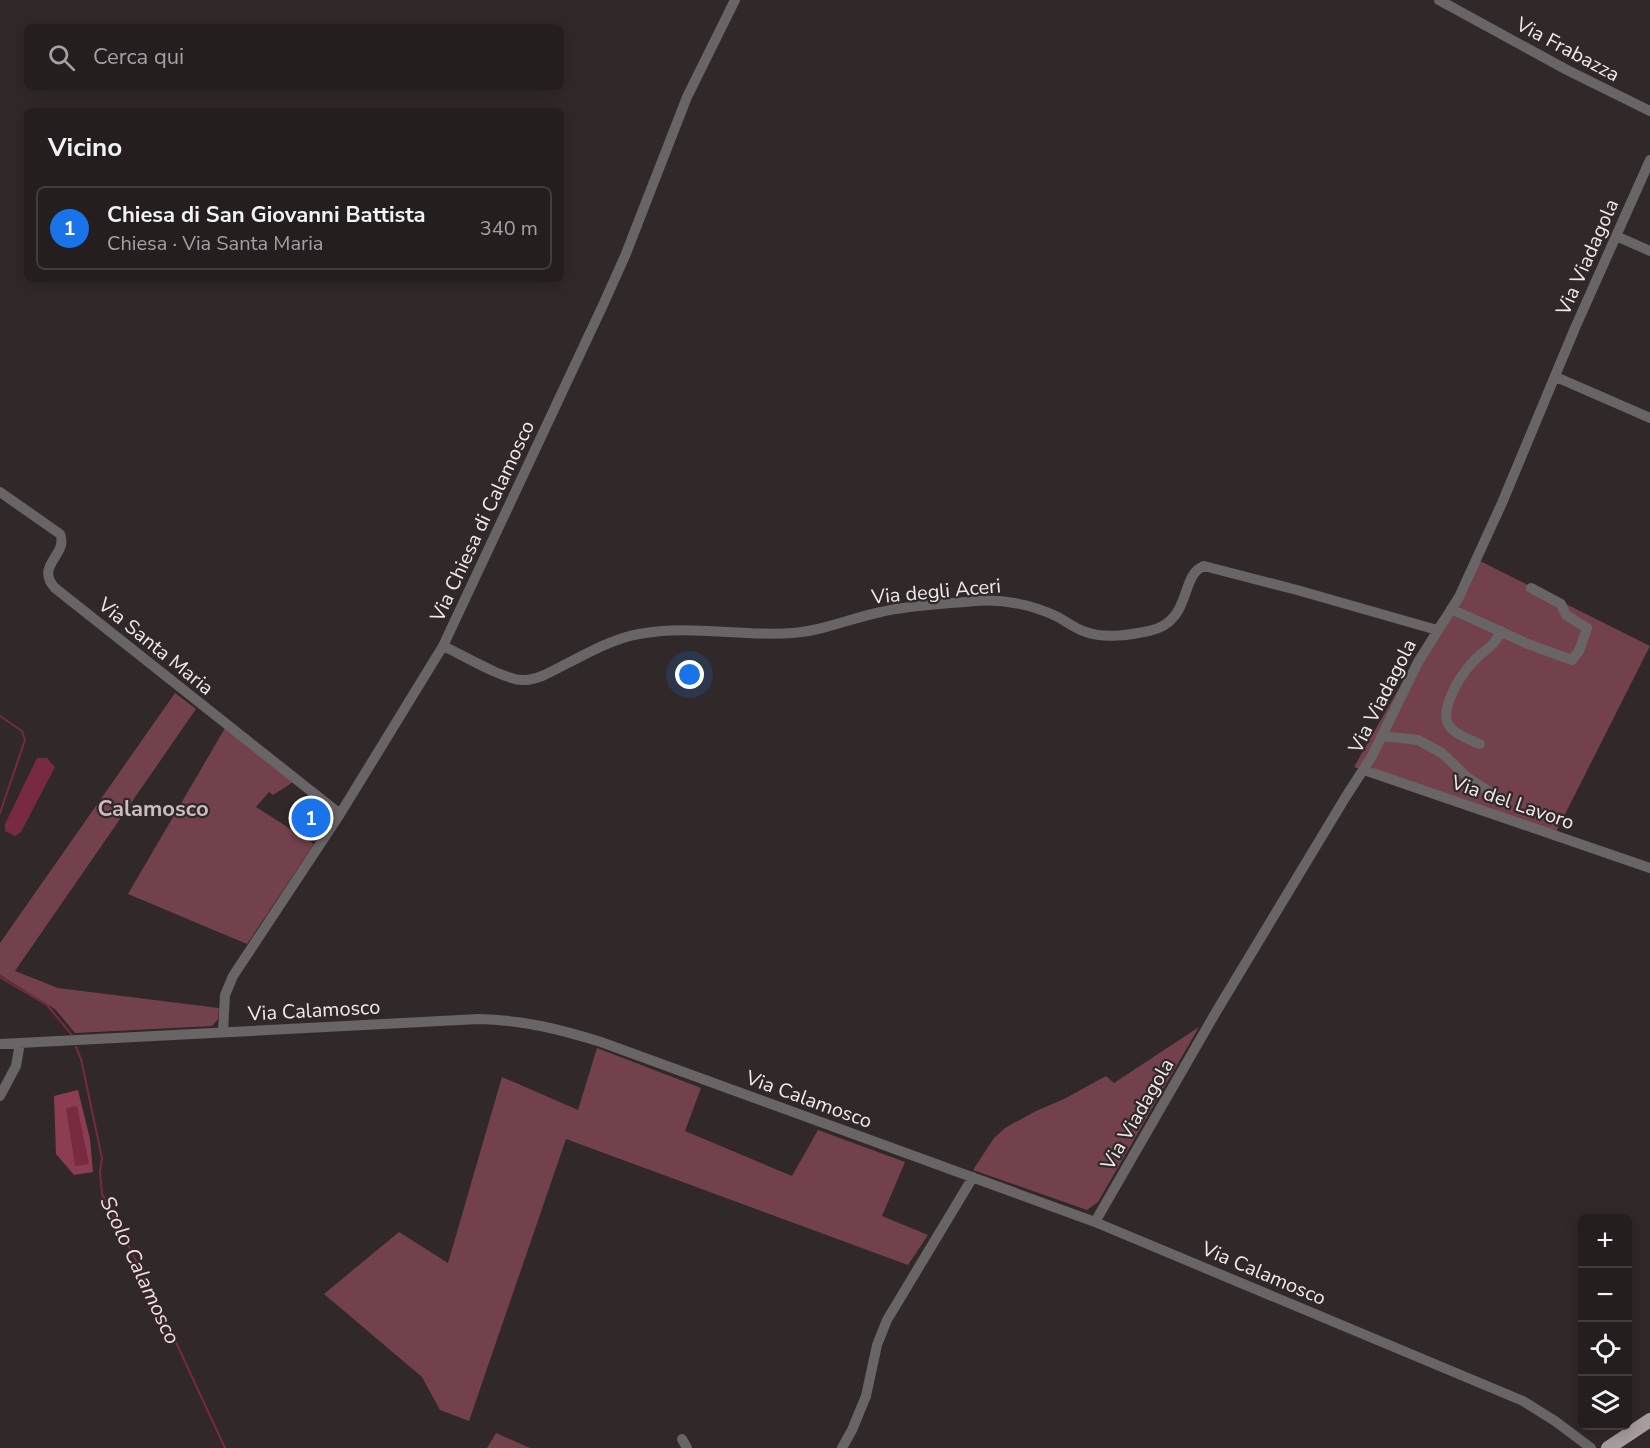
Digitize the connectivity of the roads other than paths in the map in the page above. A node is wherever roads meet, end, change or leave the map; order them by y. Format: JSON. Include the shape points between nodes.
{"nodes":[{"id":1,"x":735,"y":0,"type":"edge"},
{"id":2,"x":1439,"y":0,"type":"edge"},
{"id":3,"x":1650,"y":111,"type":"edge"},
{"id":4,"x":1650,"y":160,"type":"edge"},
{"id":5,"x":1616,"y":236,"type":"junction"},
{"id":6,"x":1650,"y":251,"type":"edge"},
{"id":7,"x":1556,"y":377,"type":"junction"},
{"id":8,"x":1650,"y":418,"type":"edge"},
{"id":9,"x":0,"y":492,"type":"edge"},
{"id":10,"x":1531,"y":588,"type":"dead end"},
{"id":11,"x":1451,"y":609,"type":"junction"},
{"id":12,"x":1437,"y":630,"type":"junction"},
{"id":13,"x":1501,"y":631,"type":"junction"},
{"id":14,"x":443,"y":646,"type":"junction"},
{"id":15,"x":1382,"y":736,"type":"junction"},
{"id":16,"x":1480,"y":744,"type":"dead end"},
{"id":17,"x":1364,"y":770,"type":"junction"},
{"id":18,"x":1496,"y":796,"type":"dead end"},
{"id":19,"x":340,"y":814,"type":"junction"},
{"id":20,"x":1650,"y":868,"type":"edge"},
{"id":21,"x":223,"y":1032,"type":"junction"},
{"id":22,"x":20,"y":1043,"type":"junction"},
{"id":23,"x":0,"y":1044,"type":"edge"},
{"id":24,"x":0,"y":1096,"type":"edge"},
{"id":25,"x":973,"y":1177,"type":"junction"},
{"id":26,"x":1095,"y":1222,"type":"junction"},
{"id":27,"x":1650,"y":1420,"type":"edge"},
{"id":28,"x":842,"y":1448,"type":"edge"},
{"id":29,"x":1591,"y":1448,"type":"edge"},
{"id":30,"x":1608,"y":1448,"type":"edge"}],
"edges":[{"from":1,"to":14,"type":"street","name":"Via Chiesa di Calamosco","via":[[687,97],[603,305]]},
{"from":2,"to":3,"type":"street","name":"Via Frabazza"},
{"from":4,"to":5,"type":"street","name":"Via Viadagola"},
{"from":5,"to":6,"type":"street"},
{"from":5,"to":7,"type":"street","name":"Via Viadagola"},
{"from":7,"to":8,"type":"street"},
{"from":7,"to":11,"type":"street","name":"Via Viadagola"},
{"from":9,"to":19,"type":"street","name":"Via Santa Maria","via":[[60,534],[63,540],[48,573],[56,588]]},
{"from":10,"to":13,"type":"street","via":[[1561,604],[1566,615],[1586,627],[1579,651],[1572,660],[1568,659]]},
{"from":11,"to":12,"type":"street","name":"Via Viadagola"},
{"from":11,"to":13,"type":"street"},
{"from":12,"to":14,"type":"street","name":"Via degli Aceri","via":[[1204,566],[1190,582],[1179,610],[1167,625],[1126,634],[1086,633],[1042,610],[1000,600],[887,611],[796,633],[672,630],[638,634],[530,680],[513,679]]},
{"from":12,"to":15,"type":"street","name":"Via Viadagola"},
{"from":13,"to":16,"type":"street","via":[[1494,645],[1468,669],[1445,714],[1452,729]]},
{"from":14,"to":19,"type":"street","name":"Via Chiesa di Calamosco"},
{"from":15,"to":17,"type":"street","name":"Via Viadagola"},
{"from":15,"to":18,"type":"street","via":[[1418,740],[1442,753],[1468,778]]},
{"from":17,"to":20,"type":"street","name":"Via del Lavoro"},
{"from":17,"to":26,"type":"street","name":"Via Viadagola","via":[[1216,1012]]},
{"from":19,"to":21,"type":"street","name":"Via Chiesa di Calamosco","via":[[233,976],[225,995]]},
{"from":21,"to":22,"type":"street","name":"Via Calamosco"},
{"from":21,"to":25,"type":"street","name":"Via Calamosco","via":[[478,1019],[540,1024],[602,1042]]},
{"from":22,"to":23,"type":"street","name":"Via Calamosco"},
{"from":22,"to":24,"type":"street","via":[[16,1066]]},
{"from":25,"to":26,"type":"street","name":"Via Calamosco"},
{"from":25,"to":28,"type":"street","via":[[887,1320],[866,1396]]},
{"from":26,"to":29,"type":"street","name":"Via Calamosco","via":[[1523,1401]]},
{"from":27,"to":30,"type":"main road"}]}
